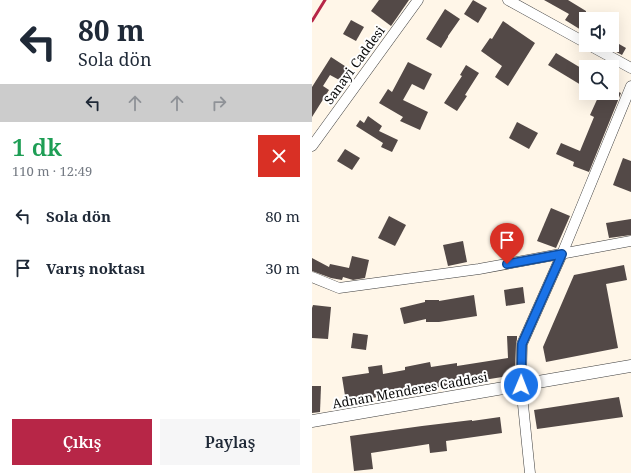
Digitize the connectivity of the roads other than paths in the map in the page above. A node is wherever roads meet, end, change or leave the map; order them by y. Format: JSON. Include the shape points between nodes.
{"nodes":[{"id":1,"x":418,"y":0,"type":"edge"},
{"id":2,"x":508,"y":0,"type":"edge"},
{"id":3,"x":579,"y":40,"type":"edge"},
{"id":4,"x":602,"y":52,"type":"edge"},
{"id":5,"x":631,"y":68,"type":"edge"},
{"id":6,"x":631,"y":86,"type":"edge"},
{"id":7,"x":312,"y":146,"type":"edge"},
{"id":8,"x":631,"y":241,"type":"edge"},
{"id":9,"x":562,"y":254,"type":"junction"},
{"id":10,"x":312,"y":277,"type":"edge"},
{"id":11,"x":631,"y":366,"type":"edge"},
{"id":12,"x":521,"y":385,"type":"junction"},
{"id":13,"x":312,"y":421,"type":"edge"},
{"id":14,"x":530,"y":473,"type":"edge"}],
"edges":[{"from":1,"to":7,"type":"street","name":"Sanayi Caddesi"},
{"from":2,"to":3,"type":"street"},
{"from":4,"to":5,"type":"street"},
{"from":6,"to":9,"type":"street"},
{"from":8,"to":9,"type":"street"},
{"from":9,"to":10,"type":"street","via":[[479,269],[339,288]]},
{"from":9,"to":12,"type":"street","via":[[522,344]]},
{"from":11,"to":12,"type":"street","name":"Adnan Menderes Caddesi"},
{"from":12,"to":13,"type":"street","name":"Adnan Menderes Caddesi"},
{"from":12,"to":14,"type":"street"}]}
